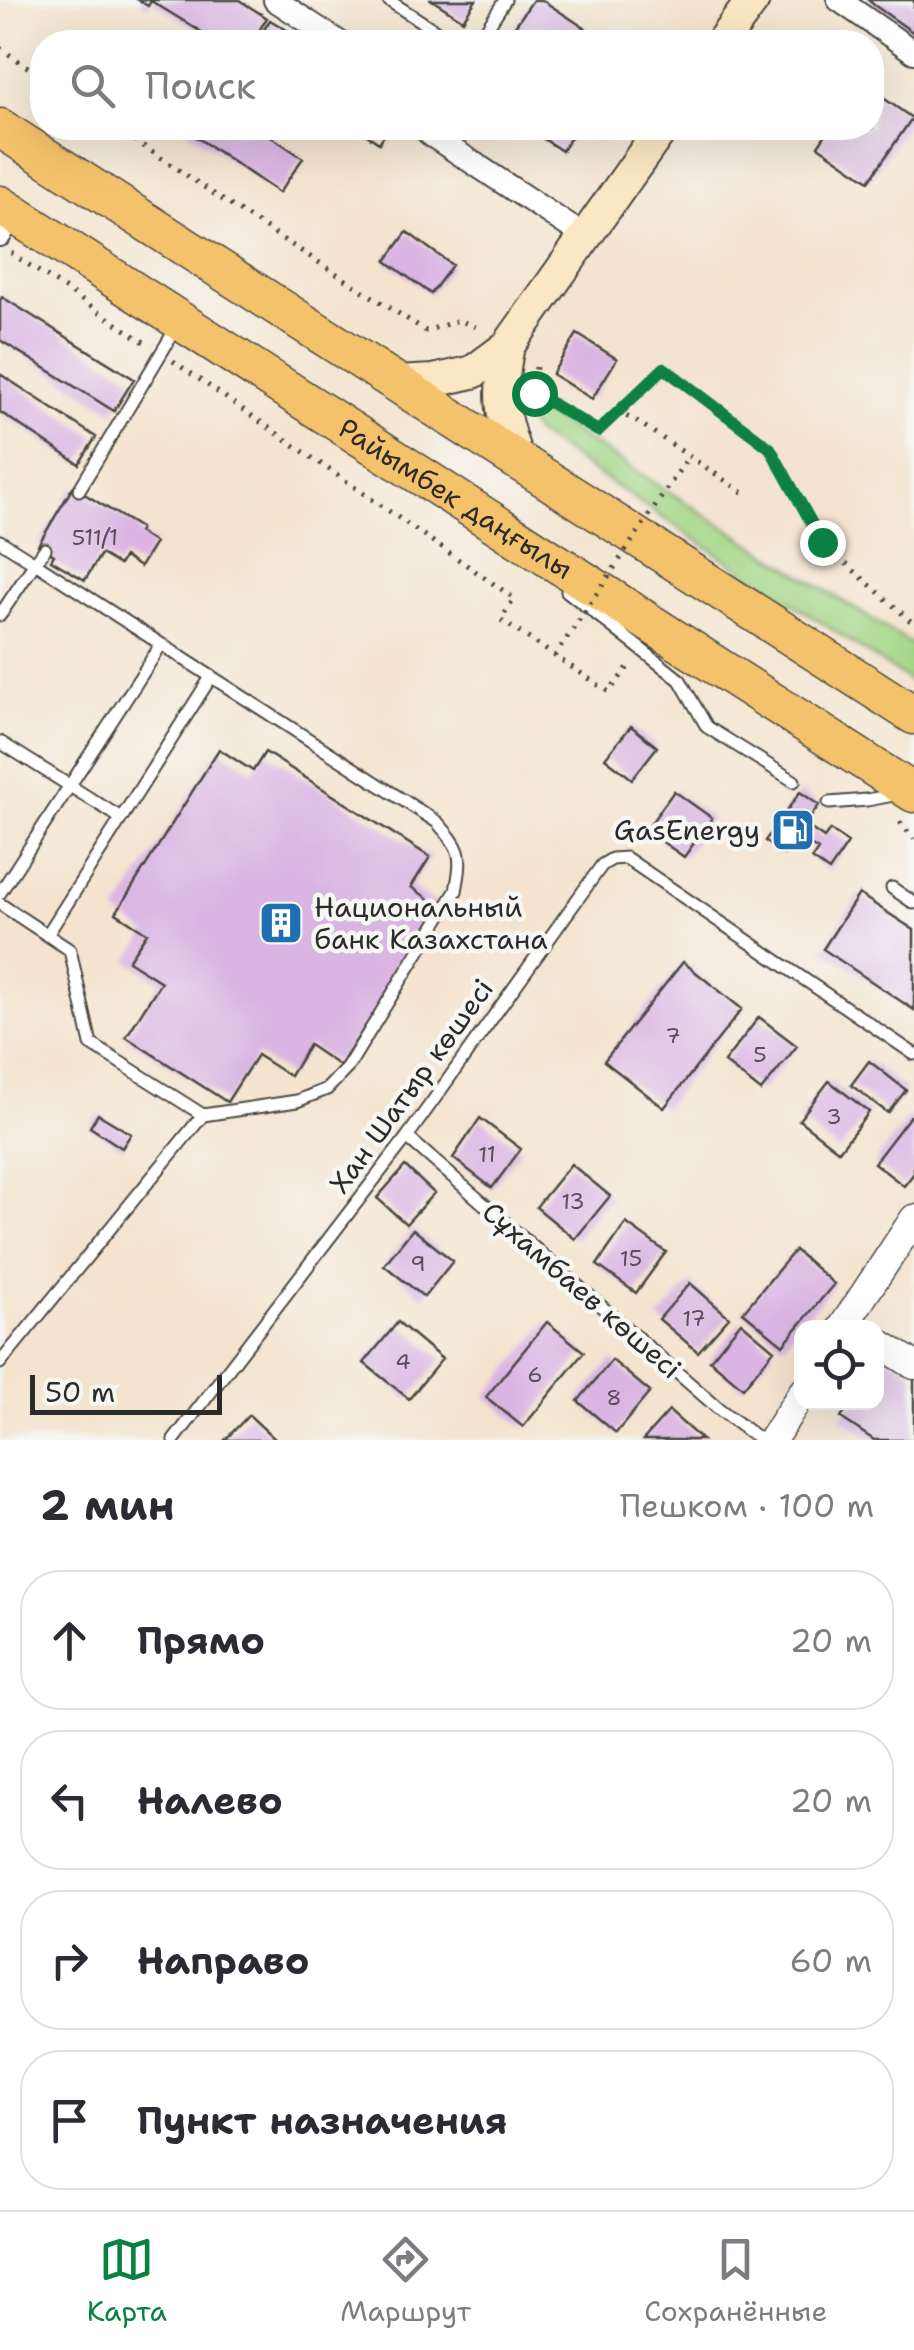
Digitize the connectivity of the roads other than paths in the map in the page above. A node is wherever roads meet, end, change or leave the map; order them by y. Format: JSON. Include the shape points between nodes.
{"nodes":[{"id":1,"x":275,"y":0,"type":"edge"},
{"id":2,"x":388,"y":0,"type":"edge"},
{"id":3,"x":505,"y":0,"type":"edge"},
{"id":4,"x":753,"y":0,"type":"edge"},
{"id":5,"x":839,"y":0,"type":"edge"},
{"id":6,"x":321,"y":30,"type":"edge"},
{"id":7,"x":435,"y":30,"type":"edge"},
{"id":8,"x":486,"y":30,"type":"edge"},
{"id":9,"x":731,"y":30,"type":"edge"},
{"id":10,"x":882,"y":30,"type":"edge"},
{"id":11,"x":884,"y":31,"type":"edge"},
{"id":12,"x":914,"y":52,"type":"edge"},
{"id":13,"x":0,"y":128,"type":"edge"},
{"id":14,"x":439,"y":140,"type":"edge"},
{"id":15,"x":653,"y":140,"type":"edge"},
{"id":16,"x":3,"y":224,"type":"edge"},
{"id":17,"x":584,"y":236,"type":"junction"},
{"id":18,"x":171,"y":337,"type":"junction"},
{"id":19,"x":497,"y":339,"type":"junction"},
{"id":20,"x":396,"y":383,"type":"junction"},
{"id":21,"x":518,"y":461,"type":"junction"},
{"id":22,"x":423,"y":476,"type":"junction"},
{"id":23,"x":79,"y":490,"type":"dead end"},
{"id":24,"x":0,"y":541,"type":"edge"},
{"id":25,"x":44,"y":549,"type":"dead end"},
{"id":26,"x":529,"y":560,"type":"dead end"},
{"id":27,"x":35,"y":564,"type":"junction"},
{"id":28,"x":559,"y":584,"type":"dead end"},
{"id":29,"x":0,"y":615,"type":"edge"},
{"id":30,"x":160,"y":645,"type":"junction"},
{"id":31,"x":211,"y":677,"type":"junction"},
{"id":32,"x":914,"y":715,"type":"edge"},
{"id":33,"x":0,"y":742,"type":"edge"},
{"id":34,"x":794,"y":781,"type":"dead end"},
{"id":35,"x":70,"y":786,"type":"junction"},
{"id":36,"x":913,"y":792,"type":"edge"},
{"id":37,"x":830,"y":803,"type":"dead end"},
{"id":38,"x":121,"y":818,"type":"junction"},
{"id":39,"x":892,"y":888,"type":"dead end"},
{"id":40,"x":0,"y":893,"type":"edge"},
{"id":41,"x":914,"y":903,"type":"edge"},
{"id":42,"x":0,"y":904,"type":"edge"},
{"id":43,"x":47,"y":935,"type":"junction"},
{"id":44,"x":914,"y":1054,"type":"edge"},
{"id":45,"x":203,"y":1115,"type":"junction"},
{"id":46,"x":407,"y":1137,"type":"junction"},
{"id":47,"x":914,"y":1219,"type":"edge"},
{"id":48,"x":851,"y":1320,"type":"edge"},
{"id":49,"x":884,"y":1346,"type":"edge"},
{"id":50,"x":0,"y":1363,"type":"edge"},
{"id":51,"x":914,"y":1366,"type":"edge"},
{"id":52,"x":794,"y":1406,"type":"edge"},
{"id":53,"x":174,"y":1440,"type":"edge"},
{"id":54,"x":760,"y":1440,"type":"edge"},
{"id":55,"x":772,"y":1440,"type":"edge"}],
"edges":[{"from":1,"to":6,"type":"street"},
{"from":2,"to":7,"type":"lane"},
{"from":3,"to":8,"type":"lane"},
{"from":4,"to":9,"type":"main road"},
{"from":5,"to":10,"type":"street"},
{"from":11,"to":12,"type":"street"},
{"from":13,"to":20,"type":"highway"},
{"from":14,"to":17,"type":"street"},
{"from":15,"to":17,"type":"main road"},
{"from":16,"to":18,"type":"highway","name":"Райымбек даңғылы"},
{"from":17,"to":19,"type":"main road"},
{"from":18,"to":22,"type":"highway","name":"Райымбек даңғылы"},
{"from":18,"to":23,"type":"lane"},
{"from":19,"to":20,"type":"main road","via":[[473,372]]},
{"from":19,"to":21,"type":"main road","via":[[505,428]]},
{"from":20,"to":21,"type":"highway"},
{"from":21,"to":32,"type":"highway"},
{"from":22,"to":26,"type":"lane"},
{"from":22,"to":36,"type":"highway","name":"Райымбек даңғылы"},
{"from":24,"to":27,"type":"lane"},
{"from":25,"to":27,"type":"lane"},
{"from":27,"to":29,"type":"lane"},
{"from":27,"to":30,"type":"lane"},
{"from":28,"to":34,"type":"lane","via":[[680,680],[707,727]]},
{"from":30,"to":31,"type":"lane"},
{"from":30,"to":35,"type":"lane"},
{"from":31,"to":38,"type":"lane"},
{"from":31,"to":45,"type":"lane","via":[[437,822],[457,844],[461,864],[456,891],[327,1090]]},
{"from":33,"to":35,"type":"lane"},
{"from":35,"to":38,"type":"lane"},
{"from":35,"to":40,"type":"lane"},
{"from":36,"to":37,"type":"lane"},
{"from":38,"to":43,"type":"lane"},
{"from":39,"to":41,"type":"lane"},
{"from":42,"to":43,"type":"lane"},
{"from":43,"to":45,"type":"lane","via":[[70,950],[91,1044]]},
{"from":44,"to":46,"type":"lane","name":"Хан Шатыр көшесі","via":[[626,858],[612,859]]},
{"from":45,"to":50,"type":"lane"},
{"from":46,"to":53,"type":"lane","name":"Хан Шатыр көшесі"},
{"from":46,"to":54,"type":"lane","name":"Сұхамбаев көшесі"},
{"from":47,"to":48,"type":"street"},
{"from":49,"to":51,"type":"street"},
{"from":52,"to":55,"type":"street"}]}
